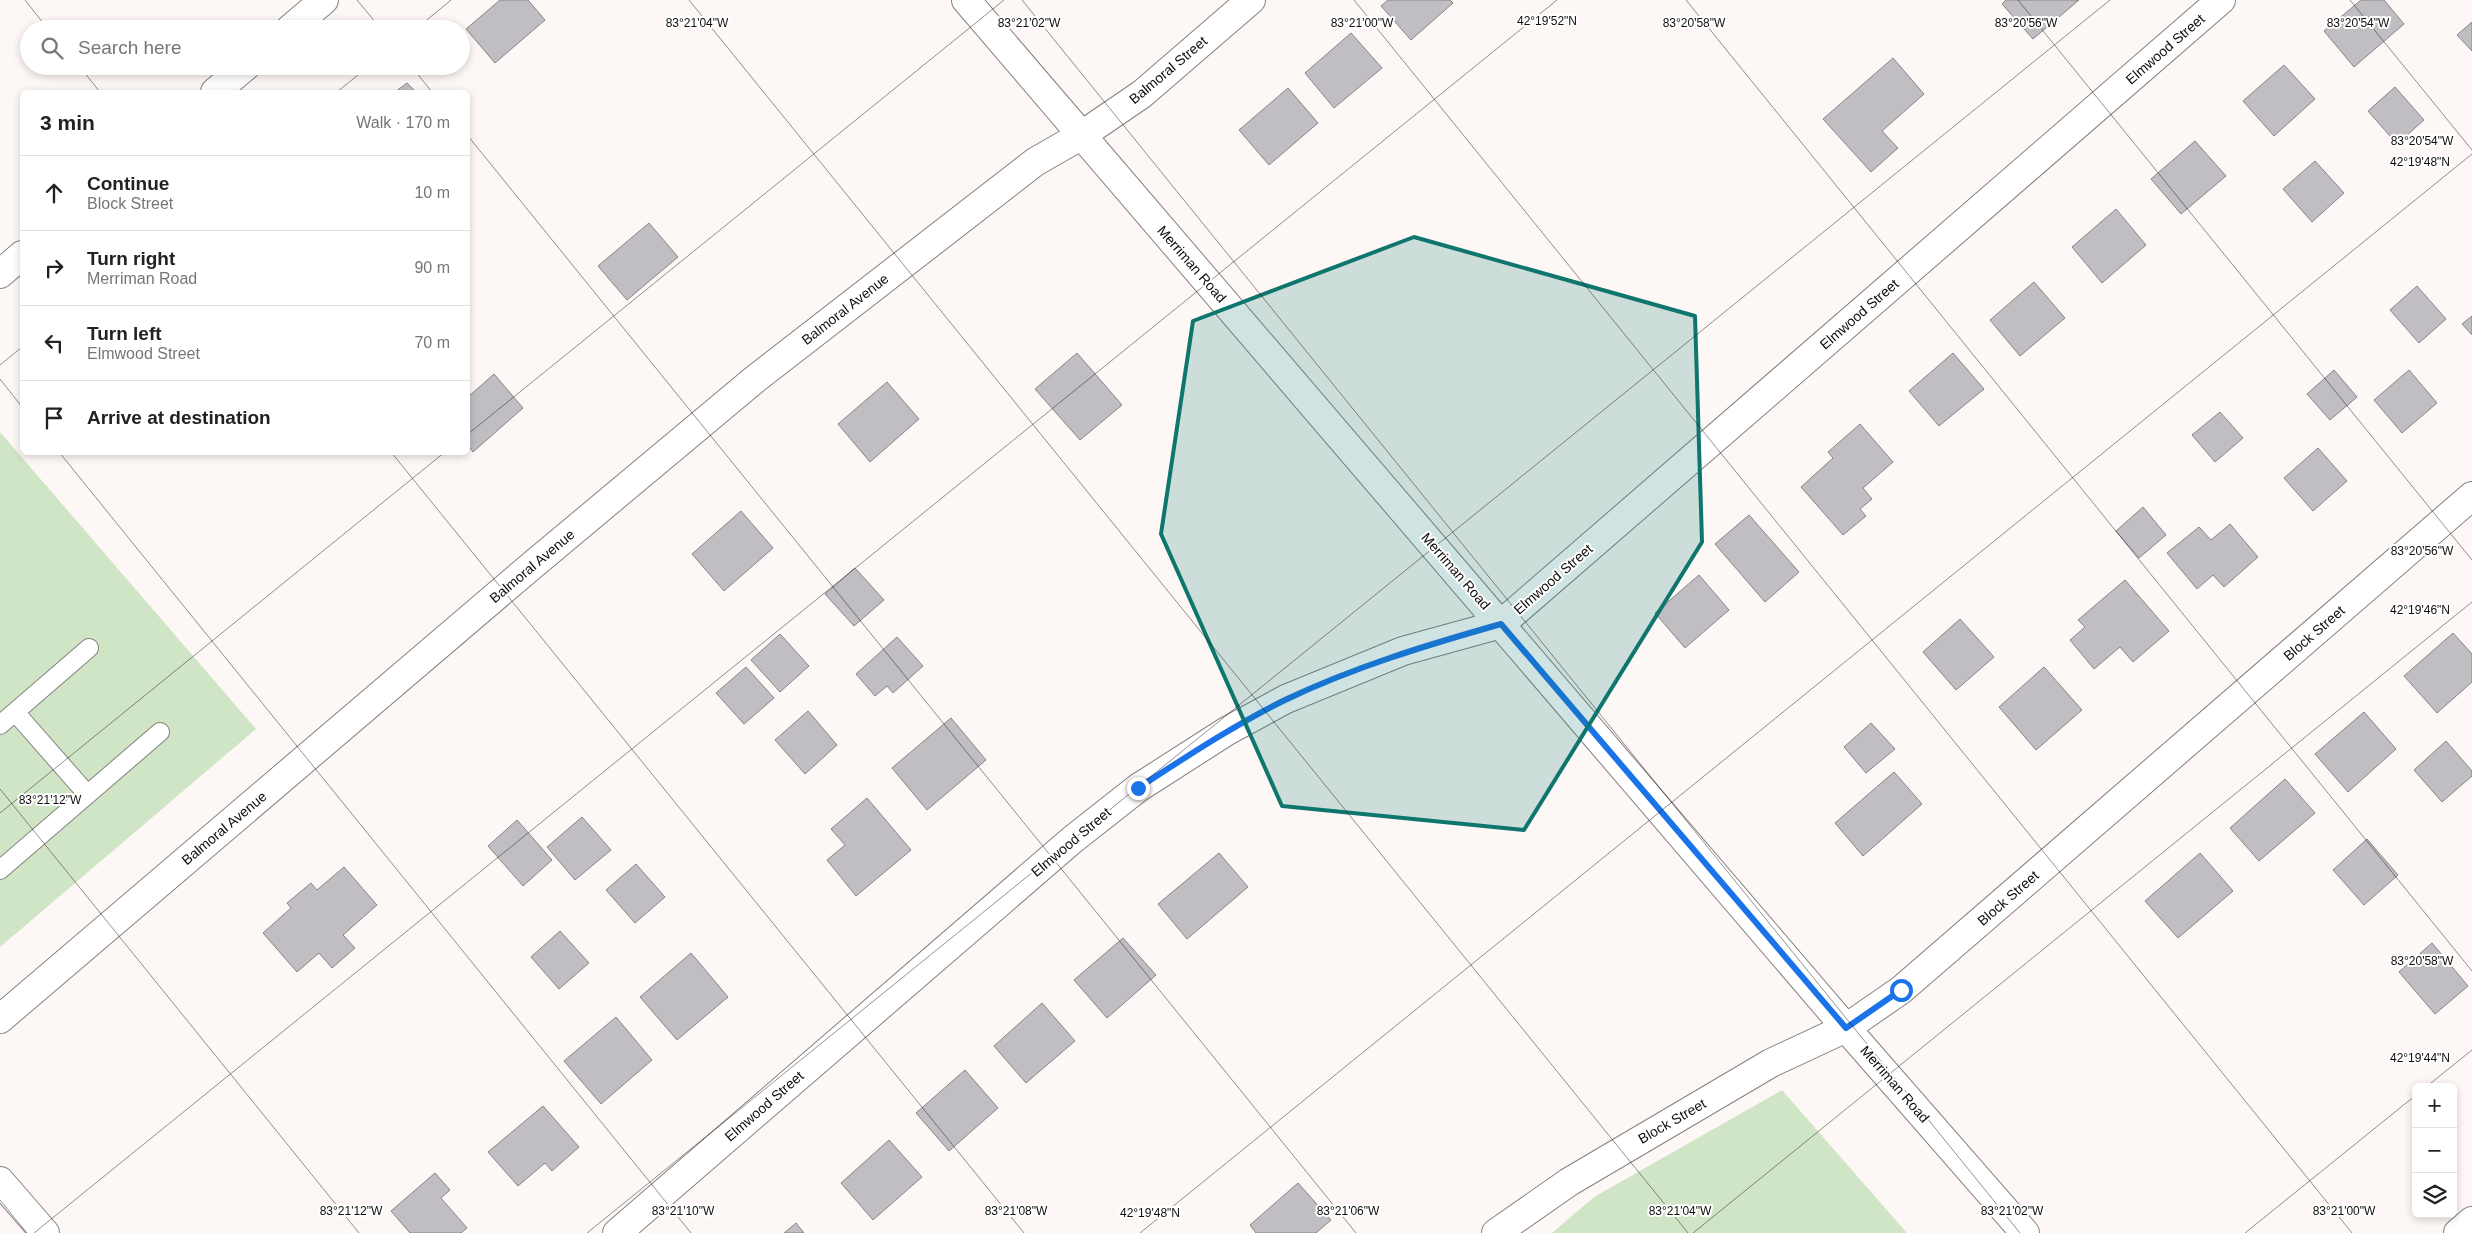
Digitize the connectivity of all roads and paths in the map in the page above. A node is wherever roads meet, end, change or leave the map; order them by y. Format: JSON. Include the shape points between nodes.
{"nodes":[{"id":1,"x":324,"y":0,"type":"edge"},
{"id":2,"x":966,"y":0,"type":"edge"},
{"id":3,"x":1250,"y":0,"type":"edge"},
{"id":4,"x":2221,"y":0,"type":"edge"},
{"id":5,"x":301,"y":20,"type":"edge"},
{"id":6,"x":235,"y":75,"type":"edge"},
{"id":7,"x":216,"y":90,"type":"edge"},
{"id":8,"x":1082,"y":135,"type":"junction"},
{"id":9,"x":20,"y":257,"type":"edge"},
{"id":10,"x":0,"y":274,"type":"edge"},
{"id":11,"x":2472,"y":496,"type":"edge"},
{"id":12,"x":1501,"y":624,"type":"junction"},
{"id":13,"x":89,"y":648,"type":"dead end"},
{"id":14,"x":15,"y":712,"type":"junction"},
{"id":15,"x":0,"y":725,"type":"edge"},
{"id":16,"x":160,"y":732,"type":"dead end"},
{"id":17,"x":87,"y":794,"type":"junction"},
{"id":18,"x":0,"y":870,"type":"edge"},
{"id":19,"x":0,"y":1020,"type":"edge"},
{"id":20,"x":1846,"y":1028,"type":"junction"},
{"id":21,"x":0,"y":1181,"type":"edge"},
{"id":22,"x":2472,"y":1221,"type":"edge"},
{"id":23,"x":45,"y":1233,"type":"edge"},
{"id":24,"x":617,"y":1233,"type":"edge"},
{"id":25,"x":1496,"y":1233,"type":"edge"},
{"id":26,"x":2025,"y":1233,"type":"edge"},
{"id":27,"x":2458,"y":1233,"type":"edge"}],
"edges":[{"from":1,"to":5,"type":"street"},
{"from":2,"to":8,"type":"street","name":"Merriman Road"},
{"from":3,"to":8,"type":"street","name":"Balmoral Street","via":[[1142,94]]},
{"from":4,"to":12,"type":"street","name":"Elmwood Street"},
{"from":6,"to":7,"type":"street"},
{"from":8,"to":12,"type":"street","name":"Merriman Road"},
{"from":8,"to":19,"type":"street","name":"Balmoral Avenue","via":[[1035,162],[754,380],[528,568]]},
{"from":9,"to":10,"type":"street"},
{"from":11,"to":20,"type":"street","name":"Block Street","via":[[1901,990]]},
{"from":12,"to":20,"type":"street","name":"Merriman Road"},
{"from":12,"to":24,"type":"street","name":"Elmwood Street","via":[[1403,651],[1286,699],[1227,731],[1138,788],[1072,840]]},
{"from":13,"to":14,"type":"lane"},
{"from":14,"to":15,"type":"lane"},
{"from":14,"to":17,"type":"lane"},
{"from":16,"to":17,"type":"lane"},
{"from":17,"to":18,"type":"lane"},
{"from":20,"to":25,"type":"street","name":"Block Street","via":[[1771,1063],[1568,1182]]},
{"from":20,"to":26,"type":"street","name":"Merriman Road"},
{"from":21,"to":23,"type":"street"},
{"from":22,"to":27,"type":"street"}]}
